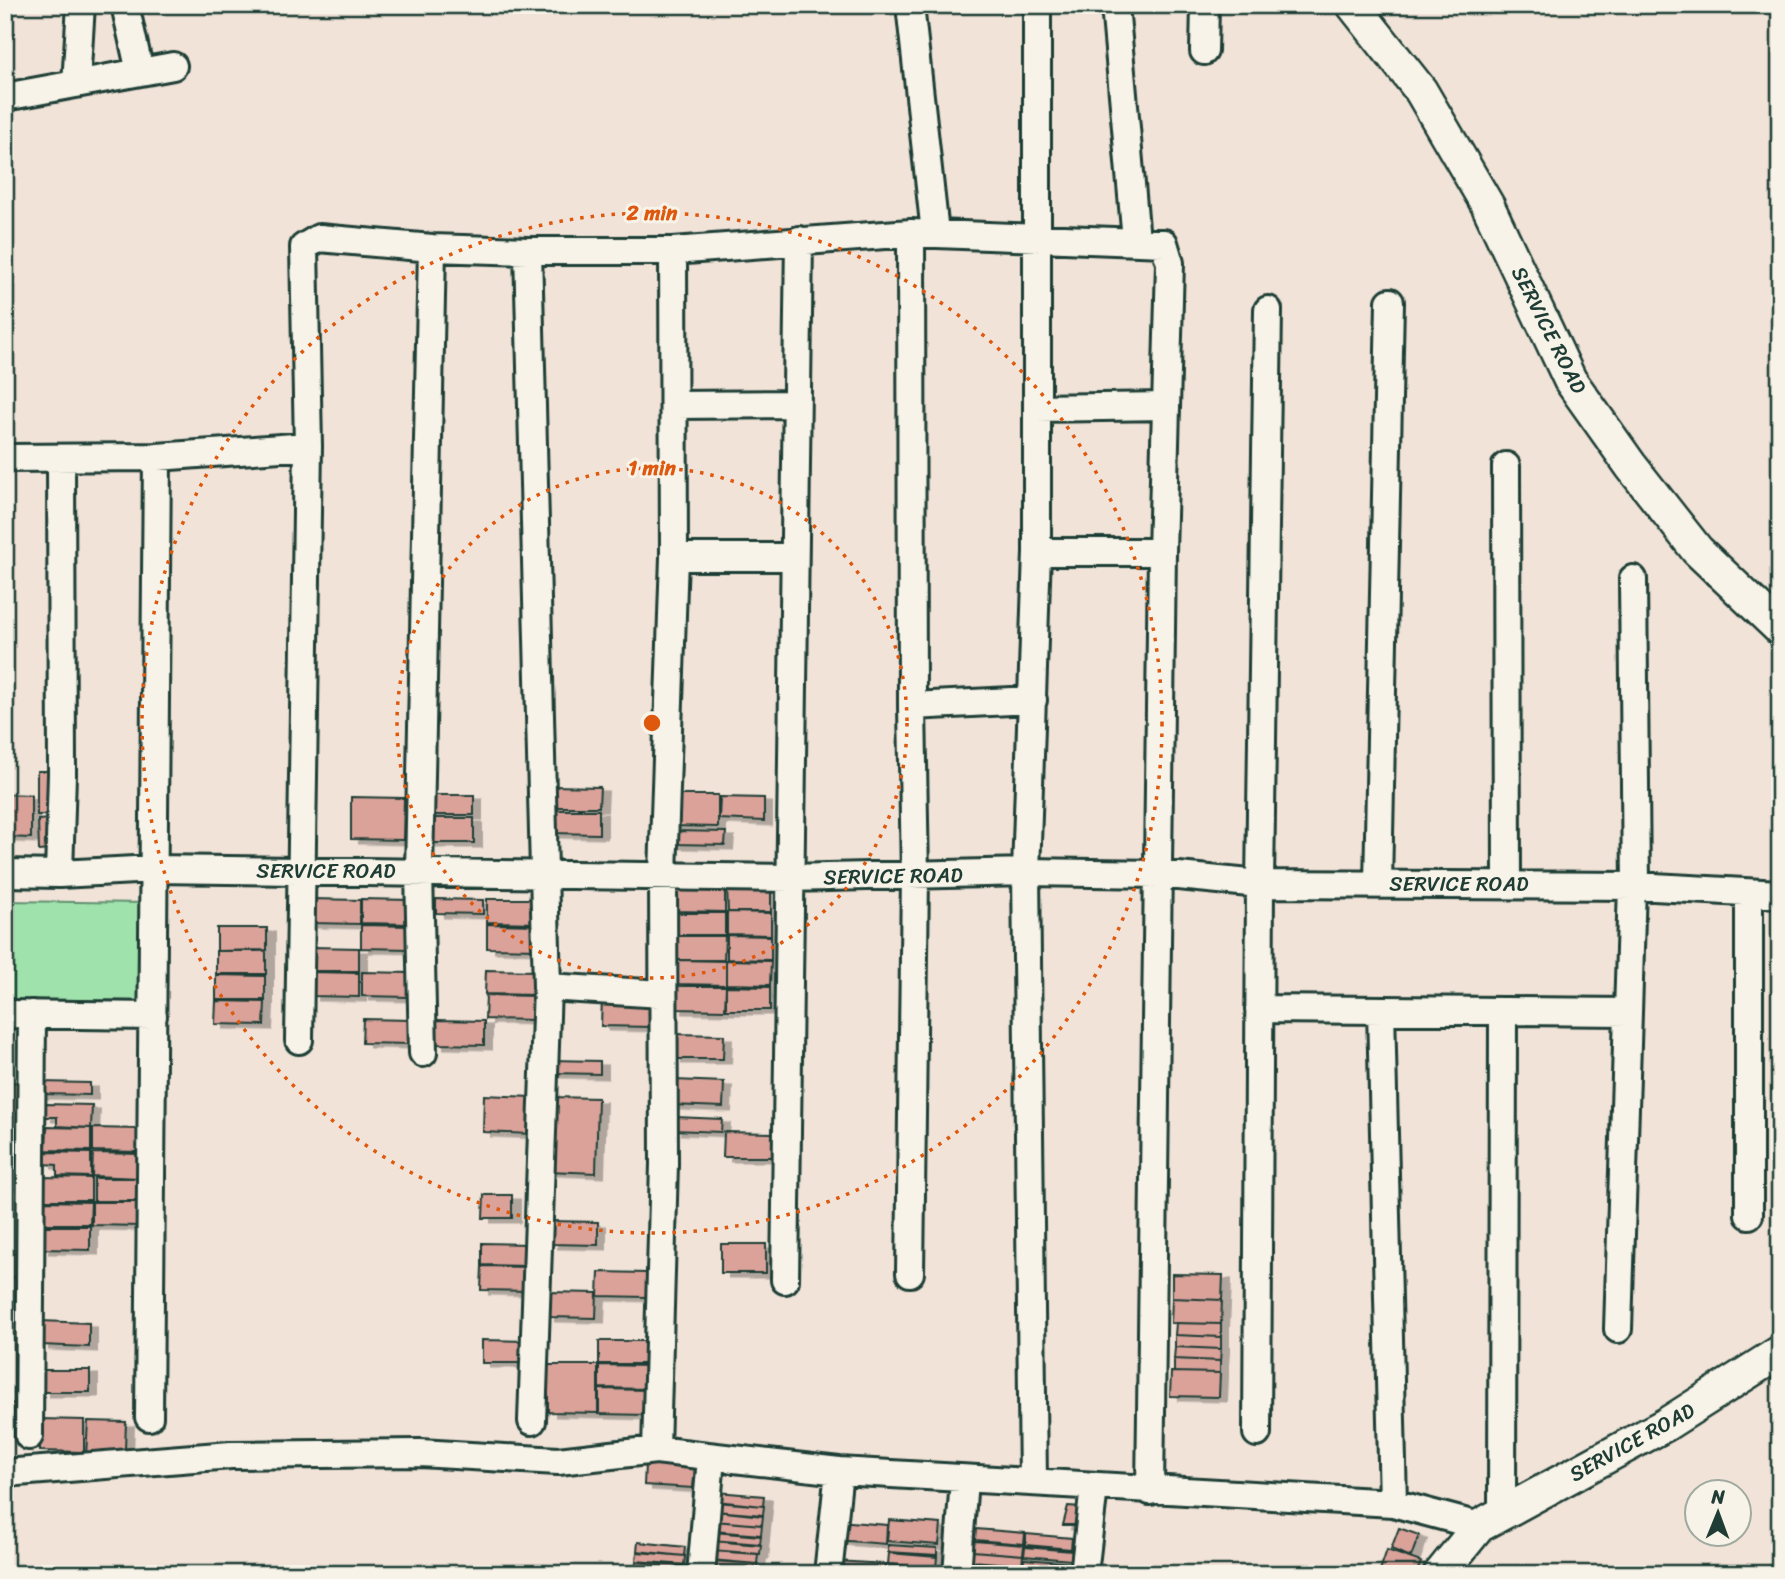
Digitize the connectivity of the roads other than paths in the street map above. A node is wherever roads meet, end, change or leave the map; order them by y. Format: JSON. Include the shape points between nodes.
{"nodes":[{"id":1,"x":81,"y":5,"type":"edge"},
{"id":2,"x":125,"y":5,"type":"edge"},
{"id":3,"x":910,"y":5,"type":"edge"},
{"id":4,"x":1037,"y":5,"type":"edge"},
{"id":5,"x":1115,"y":5,"type":"edge"},
{"id":6,"x":1205,"y":5,"type":"edge"},
{"id":7,"x":1353,"y":5,"type":"edge"},
{"id":8,"x":1204,"y":51,"type":"dead end"},
{"id":9,"x":173,"y":66,"type":"dead end"},
{"id":10,"x":140,"y":72,"type":"junction"},
{"id":11,"x":76,"y":84,"type":"junction"},
{"id":12,"x":5,"y":97,"type":"edge"},
{"id":13,"x":923,"y":233,"type":"junction"},
{"id":14,"x":1038,"y":237,"type":"junction"},
{"id":15,"x":799,"y":240,"type":"junction"},
{"id":16,"x":1136,"y":240,"type":"junction"},
{"id":17,"x":432,"y":248,"type":"junction"},
{"id":18,"x":528,"y":251,"type":"junction"},
{"id":19,"x":673,"y":251,"type":"junction"},
{"id":20,"x":1390,"y":302,"type":"dead end"},
{"id":21,"x":1268,"y":310,"type":"dead end"},
{"id":22,"x":796,"y":404,"type":"junction"},
{"id":23,"x":674,"y":405,"type":"junction"},
{"id":24,"x":1166,"y":406,"type":"junction"},
{"id":25,"x":1037,"y":408,"type":"junction"},
{"id":26,"x":308,"y":446,"type":"junction"},
{"id":27,"x":157,"y":457,"type":"junction"},
{"id":28,"x":5,"y":458,"type":"edge"},
{"id":29,"x":61,"y":458,"type":"junction"},
{"id":30,"x":1506,"y":466,"type":"dead end"},
{"id":31,"x":1037,"y":552,"type":"junction"},
{"id":32,"x":1163,"y":552,"type":"junction"},
{"id":33,"x":674,"y":557,"type":"junction"},
{"id":34,"x":793,"y":557,"type":"junction"},
{"id":35,"x":1633,"y":579,"type":"dead end"},
{"id":36,"x":1780,"y":629,"type":"edge"},
{"id":37,"x":1034,"y":699,"type":"junction"},
{"id":38,"x":912,"y":706,"type":"junction"},
{"id":39,"x":154,"y":869,"type":"junction"},
{"id":40,"x":419,"y":871,"type":"junction"},
{"id":41,"x":302,"y":872,"type":"junction"},
{"id":42,"x":545,"y":872,"type":"junction"},
{"id":43,"x":1026,"y":872,"type":"junction"},
{"id":44,"x":5,"y":873,"type":"edge"},
{"id":45,"x":59,"y":874,"type":"junction"},
{"id":46,"x":663,"y":874,"type":"junction"},
{"id":47,"x":1158,"y":874,"type":"junction"},
{"id":48,"x":915,"y":876,"type":"junction"},
{"id":49,"x":789,"y":878,"type":"junction"},
{"id":50,"x":1260,"y":884,"type":"junction"},
{"id":51,"x":1378,"y":884,"type":"junction"},
{"id":52,"x":1507,"y":884,"type":"junction"},
{"id":53,"x":1634,"y":886,"type":"junction"},
{"id":54,"x":1749,"y":892,"type":"junction"},
{"id":55,"x":1780,"y":894,"type":"edge"},
{"id":56,"x":547,"y":987,"type":"junction"},
{"id":57,"x":663,"y":994,"type":"junction"},
{"id":58,"x":1259,"y":1009,"type":"junction"},
{"id":59,"x":1381,"y":1010,"type":"junction"},
{"id":60,"x":1503,"y":1011,"type":"junction"},
{"id":61,"x":1628,"y":1012,"type":"junction"},
{"id":62,"x":5,"y":1014,"type":"edge"},
{"id":63,"x":32,"y":1014,"type":"junction"},
{"id":64,"x":153,"y":1016,"type":"junction"},
{"id":65,"x":299,"y":1040,"type":"dead end"},
{"id":66,"x":423,"y":1053,"type":"dead end"},
{"id":67,"x":1749,"y":1214,"type":"dead end"},
{"id":68,"x":910,"y":1273,"type":"dead end"},
{"id":69,"x":785,"y":1280,"type":"dead end"},
{"id":70,"x":1618,"y":1329,"type":"dead end"},
{"id":71,"x":1780,"y":1352,"type":"edge"},
{"id":72,"x":149,"y":1417,"type":"dead end"},
{"id":73,"x":532,"y":1421,"type":"dead end"},
{"id":74,"x":1257,"y":1433,"type":"dead end"},
{"id":75,"x":29,"y":1436,"type":"dead end"},
{"id":76,"x":656,"y":1450,"type":"junction"},
{"id":77,"x":712,"y":1458,"type":"junction"},
{"id":78,"x":839,"y":1471,"type":"junction"},
{"id":79,"x":5,"y":1473,"type":"edge"},
{"id":80,"x":964,"y":1479,"type":"junction"},
{"id":81,"x":1032,"y":1482,"type":"junction"},
{"id":82,"x":1094,"y":1488,"type":"junction"},
{"id":83,"x":1150,"y":1490,"type":"junction"},
{"id":84,"x":1393,"y":1503,"type":"junction"},
{"id":85,"x":1490,"y":1521,"type":"junction"},
{"id":86,"x":701,"y":1574,"type":"edge"},
{"id":87,"x":828,"y":1574,"type":"edge"},
{"id":88,"x":957,"y":1574,"type":"edge"},
{"id":89,"x":1084,"y":1574,"type":"edge"},
{"id":90,"x":1440,"y":1574,"type":"edge"}],
"edges":[{"from":1,"to":11,"type":"street"},
{"from":2,"to":10,"type":"street"},
{"from":3,"to":13,"type":"street"},
{"from":4,"to":14,"type":"street"},
{"from":5,"to":16,"type":"street"},
{"from":6,"to":8,"type":"street"},
{"from":7,"to":36,"type":"street","name":"SERVICE ROAD","via":[[1421,91],[1488,206],[1570,380],[1697,550]]},
{"from":9,"to":10,"type":"street"},
{"from":10,"to":11,"type":"street"},
{"from":11,"to":12,"type":"street"},
{"from":13,"to":14,"type":"street"},
{"from":13,"to":15,"type":"street"},
{"from":13,"to":38,"type":"street"},
{"from":14,"to":16,"type":"street"},
{"from":14,"to":25,"type":"street"},
{"from":15,"to":19,"type":"street"},
{"from":15,"to":22,"type":"street"},
{"from":16,"to":24,"type":"street","via":[[1164,243],[1170,263]]},
{"from":17,"to":18,"type":"street"},
{"from":17,"to":26,"type":"street","via":[[319,238],[304,247]]},
{"from":17,"to":40,"type":"street"},
{"from":18,"to":19,"type":"street"},
{"from":18,"to":42,"type":"street"},
{"from":19,"to":23,"type":"street"},
{"from":20,"to":51,"type":"street"},
{"from":21,"to":50,"type":"street"},
{"from":22,"to":23,"type":"street"},
{"from":22,"to":34,"type":"street"},
{"from":23,"to":33,"type":"street"},
{"from":24,"to":25,"type":"street"},
{"from":24,"to":32,"type":"street"},
{"from":25,"to":31,"type":"street"},
{"from":26,"to":27,"type":"street"},
{"from":26,"to":41,"type":"street"},
{"from":27,"to":29,"type":"street"},
{"from":27,"to":39,"type":"street"},
{"from":28,"to":29,"type":"street"},
{"from":29,"to":45,"type":"street"},
{"from":30,"to":52,"type":"street"},
{"from":31,"to":32,"type":"street"},
{"from":31,"to":37,"type":"street"},
{"from":32,"to":47,"type":"street"},
{"from":33,"to":34,"type":"street"},
{"from":33,"to":46,"type":"street"},
{"from":34,"to":49,"type":"street"},
{"from":35,"to":53,"type":"street"},
{"from":37,"to":38,"type":"street"},
{"from":37,"to":43,"type":"street"},
{"from":38,"to":48,"type":"street"},
{"from":39,"to":41,"type":"street","name":"SERVICE ROAD"},
{"from":39,"to":45,"type":"street","name":"SERVICE ROAD"},
{"from":39,"to":64,"type":"street"},
{"from":40,"to":41,"type":"street","name":"SERVICE ROAD"},
{"from":40,"to":42,"type":"street","name":"SERVICE ROAD"},
{"from":40,"to":66,"type":"street"},
{"from":41,"to":65,"type":"street"},
{"from":42,"to":46,"type":"street","name":"SERVICE ROAD"},
{"from":42,"to":56,"type":"street"},
{"from":43,"to":47,"type":"street","name":"SERVICE ROAD"},
{"from":43,"to":48,"type":"street","name":"SERVICE ROAD"},
{"from":43,"to":81,"type":"street"},
{"from":44,"to":45,"type":"street","name":"SERVICE ROAD"},
{"from":46,"to":49,"type":"street","name":"SERVICE ROAD"},
{"from":46,"to":57,"type":"street"},
{"from":47,"to":50,"type":"street","name":"SERVICE ROAD"},
{"from":47,"to":83,"type":"street"},
{"from":48,"to":49,"type":"street","name":"SERVICE ROAD"},
{"from":48,"to":68,"type":"street"},
{"from":49,"to":69,"type":"street"},
{"from":50,"to":51,"type":"street","name":"SERVICE ROAD"},
{"from":50,"to":58,"type":"street"},
{"from":51,"to":52,"type":"street","name":"SERVICE ROAD"},
{"from":52,"to":53,"type":"street","name":"SERVICE ROAD"},
{"from":53,"to":54,"type":"street","name":"SERVICE ROAD"},
{"from":53,"to":61,"type":"street"},
{"from":54,"to":55,"type":"street","name":"SERVICE ROAD"},
{"from":54,"to":67,"type":"street"},
{"from":56,"to":57,"type":"street"},
{"from":56,"to":73,"type":"street"},
{"from":57,"to":76,"type":"street","via":[[664,1164]]},
{"from":58,"to":59,"type":"street"},
{"from":58,"to":74,"type":"street"},
{"from":59,"to":60,"type":"street"},
{"from":59,"to":84,"type":"street"},
{"from":60,"to":61,"type":"street"},
{"from":60,"to":85,"type":"street"},
{"from":61,"to":70,"type":"street"},
{"from":62,"to":63,"type":"street"},
{"from":63,"to":64,"type":"street"},
{"from":63,"to":75,"type":"street"},
{"from":64,"to":72,"type":"street"},
{"from":71,"to":85,"type":"street","name":"SERVICE ROAD","via":[[1665,1425]]},
{"from":76,"to":77,"type":"street"},
{"from":76,"to":79,"type":"street","via":[[558,1461],[421,1453],[231,1455]]},
{"from":77,"to":78,"type":"street"},
{"from":77,"to":86,"type":"street"},
{"from":78,"to":80,"type":"street"},
{"from":78,"to":87,"type":"street"},
{"from":80,"to":81,"type":"street"},
{"from":80,"to":88,"type":"street"},
{"from":81,"to":82,"type":"street"},
{"from":82,"to":83,"type":"street"},
{"from":82,"to":89,"type":"street"},
{"from":83,"to":84,"type":"street"},
{"from":84,"to":85,"type":"street"},
{"from":85,"to":90,"type":"street"}]}
